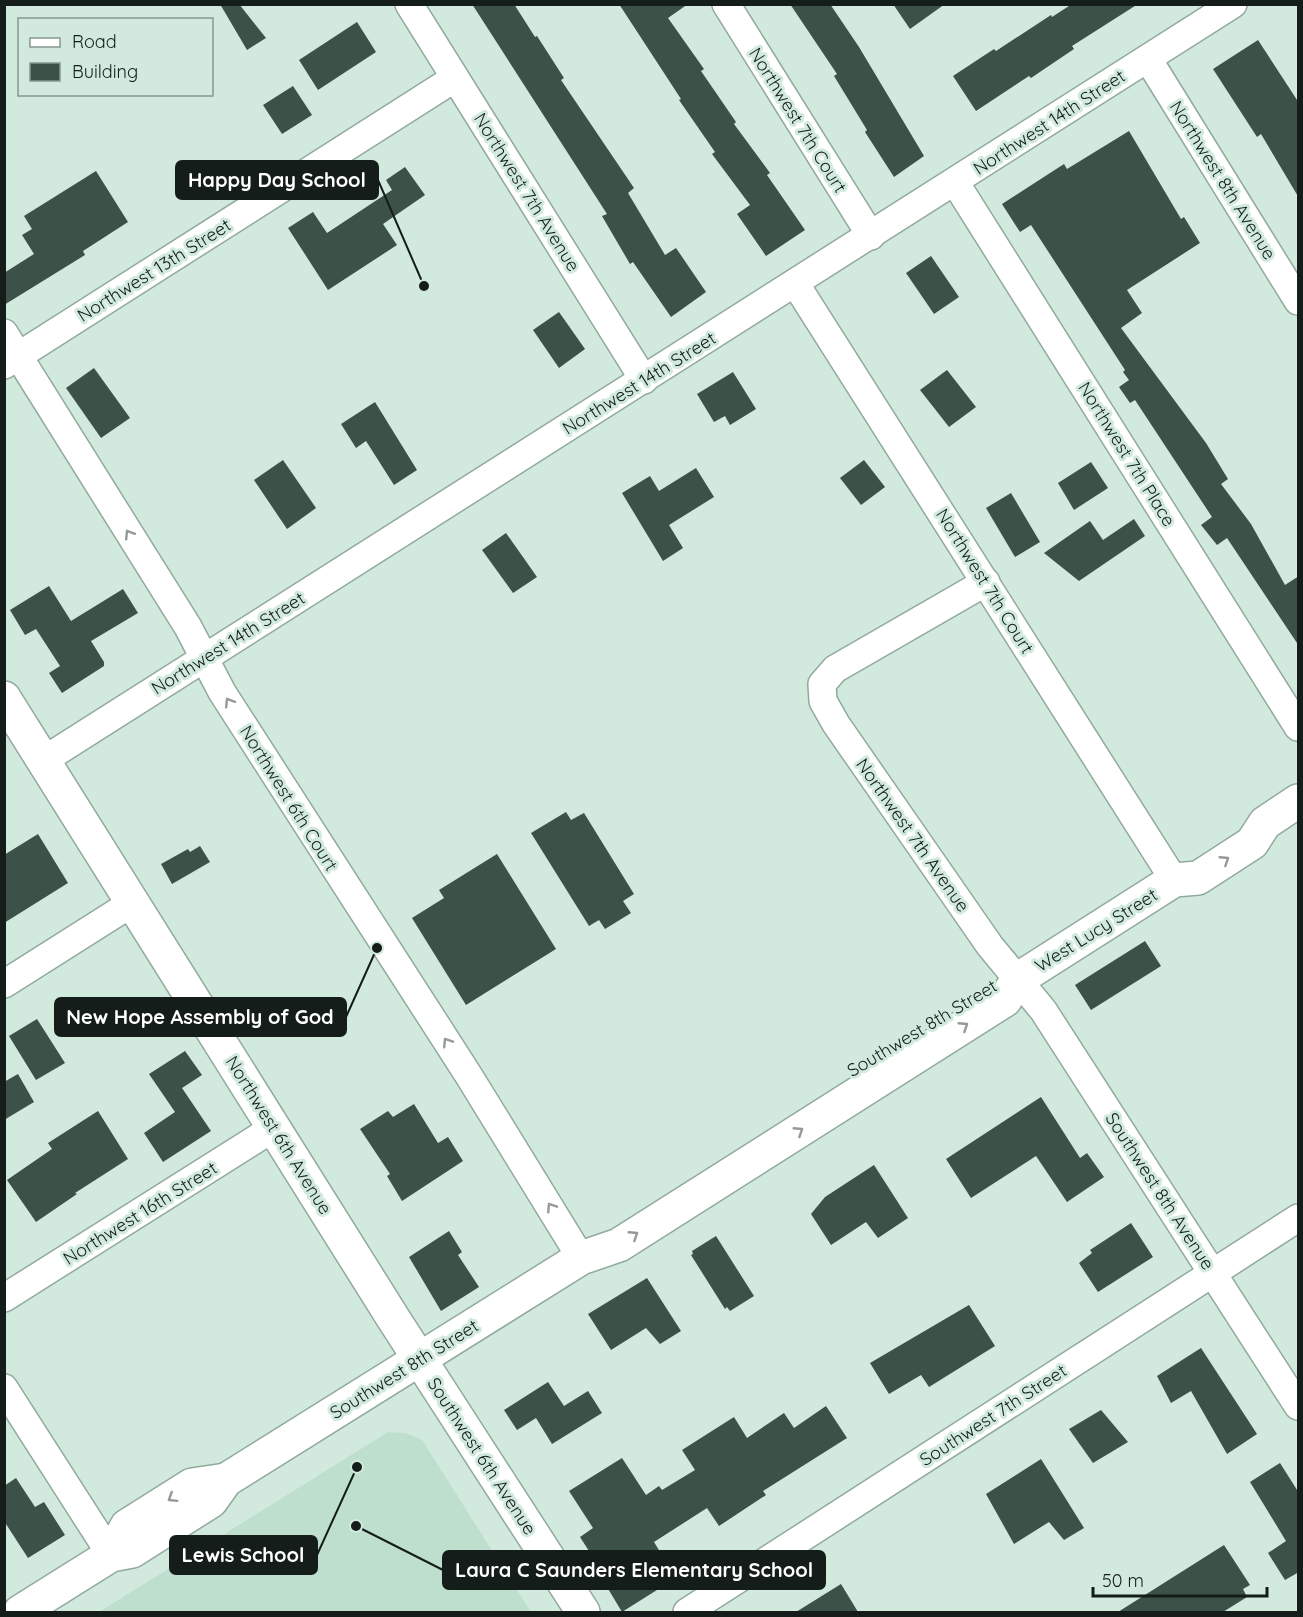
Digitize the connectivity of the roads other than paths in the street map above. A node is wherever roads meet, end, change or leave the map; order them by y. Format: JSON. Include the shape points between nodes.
{"nodes":[{"id":1,"x":409,"y":4,"type":"edge"},
{"id":2,"x":726,"y":4,"type":"edge"},
{"id":3,"x":1233,"y":4,"type":"edge"},
{"id":4,"x":1148,"y":59,"type":"junction"},
{"id":5,"x":455,"y":78,"type":"junction"},
{"id":6,"x":955,"y":182,"type":"junction"},
{"id":7,"x":871,"y":236,"type":"junction"},
{"id":8,"x":795,"y":283,"type":"junction"},
{"id":9,"x":1299,"y":301,"type":"edge"},
{"id":10,"x":4,"y":333,"type":"edge"},
{"id":11,"x":12,"y":361,"type":"edge"},
{"id":12,"x":644,"y":380,"type":"junction"},
{"id":13,"x":986,"y":582,"type":"junction"},
{"id":14,"x":204,"y":658,"type":"junction"},
{"id":15,"x":4,"y":698,"type":"edge"},
{"id":16,"x":1299,"y":727,"type":"edge"},
{"id":17,"x":44,"y":760,"type":"junction"},
{"id":18,"x":1299,"y":801,"type":"edge"},
{"id":19,"x":1174,"y":880,"type":"junction"},
{"id":20,"x":132,"y":903,"type":"junction"},
{"id":21,"x":1017,"y":980,"type":"junction"},
{"id":22,"x":4,"y":984,"type":"edge"},
{"id":23,"x":275,"y":1127,"type":"junction"},
{"id":24,"x":1299,"y":1218,"type":"edge"},
{"id":25,"x":581,"y":1258,"type":"junction"},
{"id":26,"x":1212,"y":1274,"type":"junction"},
{"id":27,"x":4,"y":1298,"type":"edge"},
{"id":28,"x":420,"y":1359,"type":"junction"},
{"id":29,"x":4,"y":1388,"type":"edge"},
{"id":30,"x":1299,"y":1406,"type":"edge"},
{"id":31,"x":111,"y":1555,"type":"junction"},
{"id":32,"x":20,"y":1612,"type":"edge"},
{"id":33,"x":583,"y":1612,"type":"edge"},
{"id":34,"x":687,"y":1612,"type":"edge"}],
"edges":[{"from":1,"to":5,"type":"street","name":"Northwest 7th Avenue"},
{"from":2,"to":7,"type":"street","name":"Northwest 7th Court"},
{"from":3,"to":4,"type":"street","name":"Northwest 14th Street"},
{"from":4,"to":6,"type":"street","name":"Northwest 14th Street"},
{"from":4,"to":9,"type":"street","name":"Northwest 8th Avenue"},
{"from":5,"to":11,"type":"street","name":"Northwest 13th Street"},
{"from":5,"to":12,"type":"street","name":"Northwest 7th Avenue"},
{"from":6,"to":7,"type":"street","name":"Northwest 14th Street"},
{"from":6,"to":16,"type":"street","name":"Northwest 7th Place"},
{"from":7,"to":8,"type":"street","name":"Northwest 14th Street"},
{"from":8,"to":12,"type":"street","name":"Northwest 14th Street"},
{"from":8,"to":13,"type":"street","name":"Northwest 7th Court"},
{"from":10,"to":11,"type":"street","name":"Northwest 6th Court"},
{"from":14,"to":11,"type":"street","name":"Northwest 6th Court","one_way":true},
{"from":12,"to":14,"type":"street","name":"Northwest 14th Street"},
{"from":13,"to":19,"type":"street","name":"Northwest 7th Court"},
{"from":13,"to":21,"type":"street","name":"Northwest 7th Avenue","via":[[846,662],[822,684],[823,701]]},
{"from":14,"to":17,"type":"street","name":"Northwest 14th Street"},
{"from":25,"to":14,"type":"street","name":"Northwest 6th Court","one_way":true},
{"from":15,"to":17,"type":"street","name":"Northwest 6th Avenue"},
{"from":17,"to":20,"type":"street","name":"Northwest 6th Avenue"},
{"from":18,"to":19,"type":"street","name":"West Lucy Street","via":[[1265,823],[1252,843],[1198,878]]},
{"from":19,"to":21,"type":"street","name":"West Lucy Street"},
{"from":20,"to":22,"type":"street"},
{"from":20,"to":23,"type":"street","name":"Northwest 6th Avenue"},
{"from":21,"to":25,"type":"street","name":"Southwest 8th Street","via":[[1005,1000],[761,1156],[619,1245]]},
{"from":21,"to":26,"type":"street","name":"Southwest 8th Avenue","via":[[1043,1010]]},
{"from":23,"to":27,"type":"street","name":"Northwest 16th Street"},
{"from":23,"to":28,"type":"street","name":"Northwest 6th Avenue"},
{"from":24,"to":26,"type":"street","name":"Southwest 7th Street"},
{"from":25,"to":28,"type":"street","name":"Southwest 8th Street"},
{"from":26,"to":30,"type":"street","name":"Southwest 8th Avenue"},
{"from":26,"to":34,"type":"street","name":"Southwest 7th Street"},
{"from":28,"to":31,"type":"street","name":"Southwest 8th Street","via":[[226,1480],[211,1501],[132,1551]]},
{"from":28,"to":33,"type":"street","name":"Southwest 6th Avenue"},
{"from":29,"to":31,"type":"street"},
{"from":31,"to":32,"type":"street","name":"Southwest 8th Street"}]}
